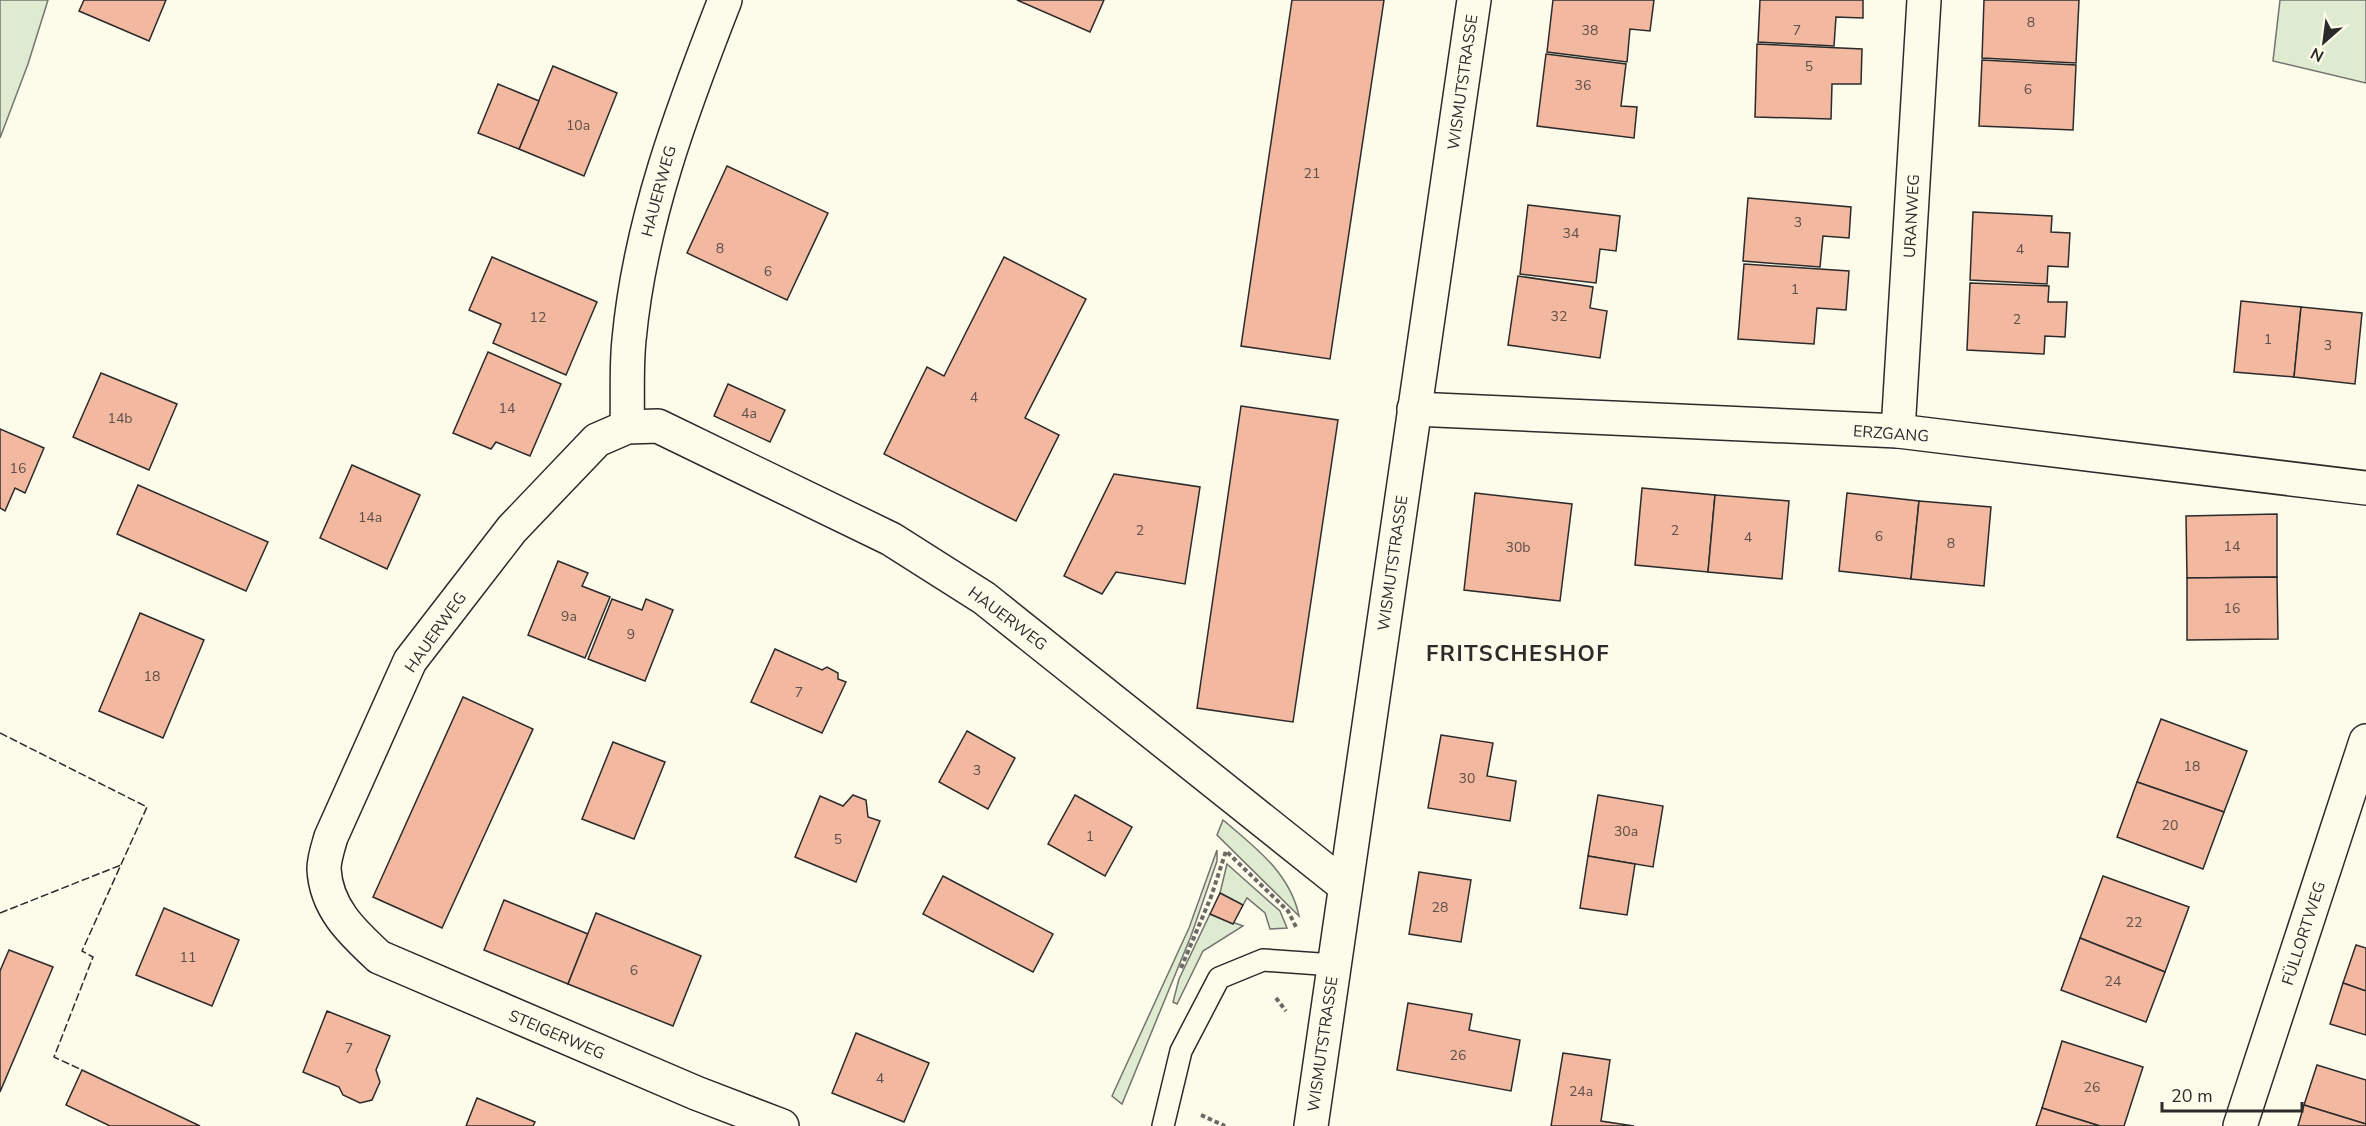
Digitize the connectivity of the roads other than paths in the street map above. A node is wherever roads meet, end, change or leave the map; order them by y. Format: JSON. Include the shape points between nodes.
{"nodes":[{"id":1,"x":725,"y":0,"type":"edge"},
{"id":2,"x":1474,"y":0,"type":"edge"},
{"id":3,"x":1924,"y":0,"type":"edge"},
{"id":4,"x":1414,"y":409,"type":"junction"},
{"id":5,"x":627,"y":426,"type":"junction"},
{"id":6,"x":1898,"y":432,"type":"junction"},
{"id":7,"x":2366,"y":488,"type":"edge"},
{"id":8,"x":2366,"y":741,"type":"edge"},
{"id":9,"x":1345,"y":886,"type":"junction"},
{"id":10,"x":343,"y":923,"type":"joint"},
{"id":11,"x":1334,"y":965,"type":"junction"},
{"id":12,"x":782,"y":1126,"type":"edge"},
{"id":13,"x":1162,"y":1126,"type":"edge"},
{"id":14,"x":1311,"y":1126,"type":"edge"},
{"id":15,"x":2240,"y":1126,"type":"edge"}],
"edges":[{"from":1,"to":5,"type":"street","name":"HAUERWEG","via":[[676,124],[643,247],[629,341]]},
{"from":2,"to":4,"type":"street","name":"WISMUTSTRASSE"},
{"from":3,"to":6,"type":"street","name":"URANWEG"},
{"from":4,"to":6,"type":"street","name":"ERZGANG"},
{"from":4,"to":9,"type":"street","name":"WISMUTSTRASSE"},
{"from":5,"to":9,"type":"street","name":"HAUERWEG","via":[[658,426],[669,431],[891,539],[984,598]]},
{"from":5,"to":10,"type":"street","name":"HAUERWEG","via":[[597,440],[512,529],[410,661],[331,837],[324,868],[330,898]]},
{"from":6,"to":7,"type":"street","name":"ERZGANG"},
{"from":8,"to":15,"type":"street","name":"FÜLLORTWEG"},
{"from":9,"to":11,"type":"street","name":"WISMUTSTRASSE"},
{"from":10,"to":12,"type":"street","name":"STEIGERWEG","via":[[379,957],[696,1094]]},
{"from":11,"to":13,"type":"lane","via":[[1263,960],[1219,978],[1181,1051]]},
{"from":11,"to":14,"type":"street","name":"WISMUTSTRASSE"}]}
